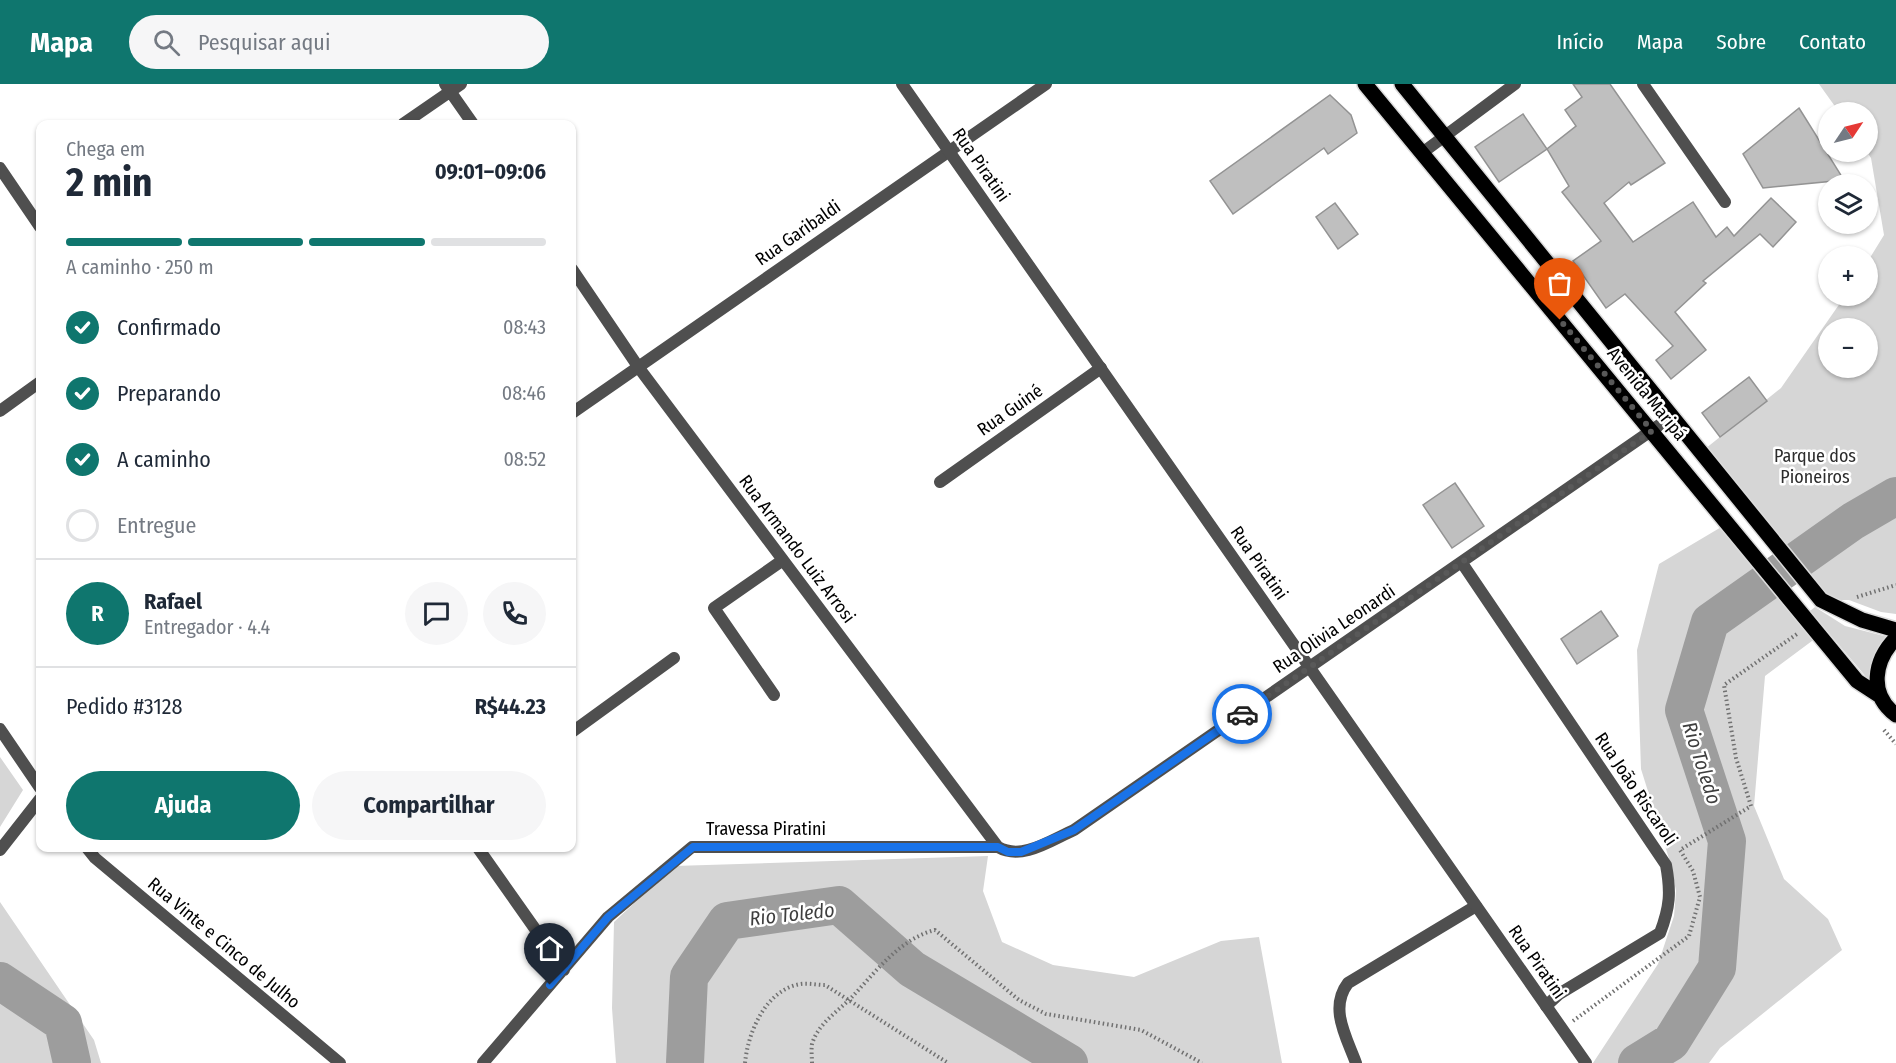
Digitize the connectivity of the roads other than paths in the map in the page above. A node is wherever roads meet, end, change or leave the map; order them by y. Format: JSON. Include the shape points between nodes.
{"nodes":[{"id":1,"x":461,"y":84,"type":"edge"},
{"id":2,"x":902,"y":84,"type":"edge"},
{"id":3,"x":1046,"y":84,"type":"edge"},
{"id":4,"x":1365,"y":84,"type":"edge"},
{"id":5,"x":1402,"y":84,"type":"edge"},
{"id":6,"x":1515,"y":84,"type":"edge"},
{"id":7,"x":1643,"y":84,"type":"edge"},
{"id":8,"x":448,"y":88,"type":"edge"},
{"id":9,"x":408,"y":120,"type":"edge"},
{"id":10,"x":470,"y":120,"type":"edge"},
{"id":11,"x":1443,"y":136,"type":"junction"},
{"id":12,"x":948,"y":150,"type":"junction"},
{"id":13,"x":1422,"y":153,"type":"junction"},
{"id":14,"x":0,"y":168,"type":"edge"},
{"id":15,"x":1725,"y":202,"type":"dead end"},
{"id":16,"x":36,"y":221,"type":"edge"},
{"id":17,"x":576,"y":275,"type":"edge"},
{"id":18,"x":639,"y":368,"type":"junction"},
{"id":19,"x":1101,"y":368,"type":"junction"},
{"id":20,"x":36,"y":385,"type":"edge"},
{"id":21,"x":576,"y":410,"type":"edge"},
{"id":22,"x":0,"y":411,"type":"edge"},
{"id":23,"x":1671,"y":417,"type":"junction"},
{"id":24,"x":1652,"y":431,"type":"junction"},
{"id":25,"x":940,"y":482,"type":"dead end"},
{"id":26,"x":783,"y":560,"type":"junction"},
{"id":27,"x":1462,"y":563,"type":"junction"},
{"id":28,"x":1896,"y":630,"type":"edge"},
{"id":29,"x":1896,"y":638,"type":"edge"},
{"id":30,"x":674,"y":658,"type":"dead end"},
{"id":31,"x":1310,"y":668,"type":"junction"},
{"id":32,"x":774,"y":695,"type":"dead end"},
{"id":33,"x":1880,"y":696,"type":"junction"},
{"id":34,"x":1896,"y":715,"type":"edge"},
{"id":35,"x":0,"y":729,"type":"edge"},
{"id":36,"x":576,"y":729,"type":"edge"},
{"id":37,"x":36,"y":782,"type":"edge"},
{"id":38,"x":36,"y":804,"type":"edge"},
{"id":39,"x":998,"y":847,"type":"junction"},
{"id":40,"x":0,"y":850,"type":"edge"},
{"id":41,"x":90,"y":852,"type":"edge"},
{"id":42,"x":481,"y":852,"type":"edge"},
{"id":43,"x":1476,"y":906,"type":"junction"},
{"id":44,"x":564,"y":970,"type":"junction"},
{"id":45,"x":1546,"y":1006,"type":"junction"},
{"id":46,"x":340,"y":1063,"type":"edge"},
{"id":47,"x":483,"y":1063,"type":"edge"},
{"id":48,"x":1356,"y":1063,"type":"edge"},
{"id":49,"x":1586,"y":1063,"type":"edge"}],
"edges":[{"from":1,"to":8,"type":"street"},
{"from":2,"to":12,"type":"street","name":"Rua Piratini"},
{"from":3,"to":12,"type":"street","name":"Rua Garibaldi"},
{"from":4,"to":13,"type":"main road","name":"Avenida Maripá"},
{"from":5,"to":11,"type":"main road","name":"Avenida Maripá"},
{"from":6,"to":11,"type":"street"},
{"from":7,"to":15,"type":"street"},
{"from":8,"to":9,"type":"street"},
{"from":8,"to":10,"type":"street"},
{"from":11,"to":13,"type":"street"},
{"from":11,"to":23,"type":"main road","name":"Avenida Maripá"},
{"from":12,"to":18,"type":"street","name":"Rua Garibaldi"},
{"from":12,"to":19,"type":"street","name":"Rua Piratini"},
{"from":13,"to":24,"type":"main road","name":"Avenida Maripá"},
{"from":14,"to":16,"type":"street"},
{"from":17,"to":18,"type":"street","name":"Rua Armando Luiz Arrosi"},
{"from":18,"to":21,"type":"street","name":"Rua Garibaldi"},
{"from":18,"to":26,"type":"street","name":"Rua Armando Luiz Arrosi"},
{"from":19,"to":25,"type":"street","name":"Rua Guiné"},
{"from":19,"to":31,"type":"street","name":"Rua Piratini"},
{"from":20,"to":22,"type":"street"},
{"from":23,"to":24,"type":"street","name":"Rua Olivia Leonardi"},
{"from":23,"to":28,"type":"main road","name":"Avenida Maripá","via":[[1821,600],[1862,620]]},
{"from":24,"to":27,"type":"street","name":"Rua Olivia Leonardi"},
{"from":24,"to":33,"type":"main road","name":"Avenida Maripá","via":[[1857,681]]},
{"from":26,"to":32,"type":"street","via":[[714,608]]},
{"from":26,"to":39,"type":"street","name":"Rua Armando Luiz Arrosi"},
{"from":27,"to":31,"type":"street","name":"Rua Olivia Leonardi"},
{"from":27,"to":45,"type":"street","name":"Rua João Riscaroli","via":[[1666,865],[1671,890],[1660,933],[1559,994]]},
{"from":29,"to":33,"type":"main road","via":[[1878,663]]},
{"from":30,"to":36,"type":"street"},
{"from":31,"to":39,"type":"street","name":"Rua Olivia Leonardi","via":[[1074,830],[1021,852]]},
{"from":31,"to":43,"type":"street","name":"Rua Piratini"},
{"from":33,"to":34,"type":"main road","name":"Avenida Maripá"},
{"from":35,"to":37,"type":"street"},
{"from":38,"to":40,"type":"street"},
{"from":39,"to":44,"type":"street","name":"Travessa Piratini","via":[[693,847],[608,917]]},
{"from":41,"to":46,"type":"street","name":"Rua Vinte e Cinco de Julho"},
{"from":42,"to":44,"type":"street"},
{"from":43,"to":45,"type":"street","name":"Rua Piratini"},
{"from":43,"to":48,"type":"street","via":[[1348,983],[1341,992],[1337,1005]]},
{"from":44,"to":47,"type":"street","name":"Travessa Piratini"},
{"from":45,"to":49,"type":"street","name":"Rua Piratini"}]}
